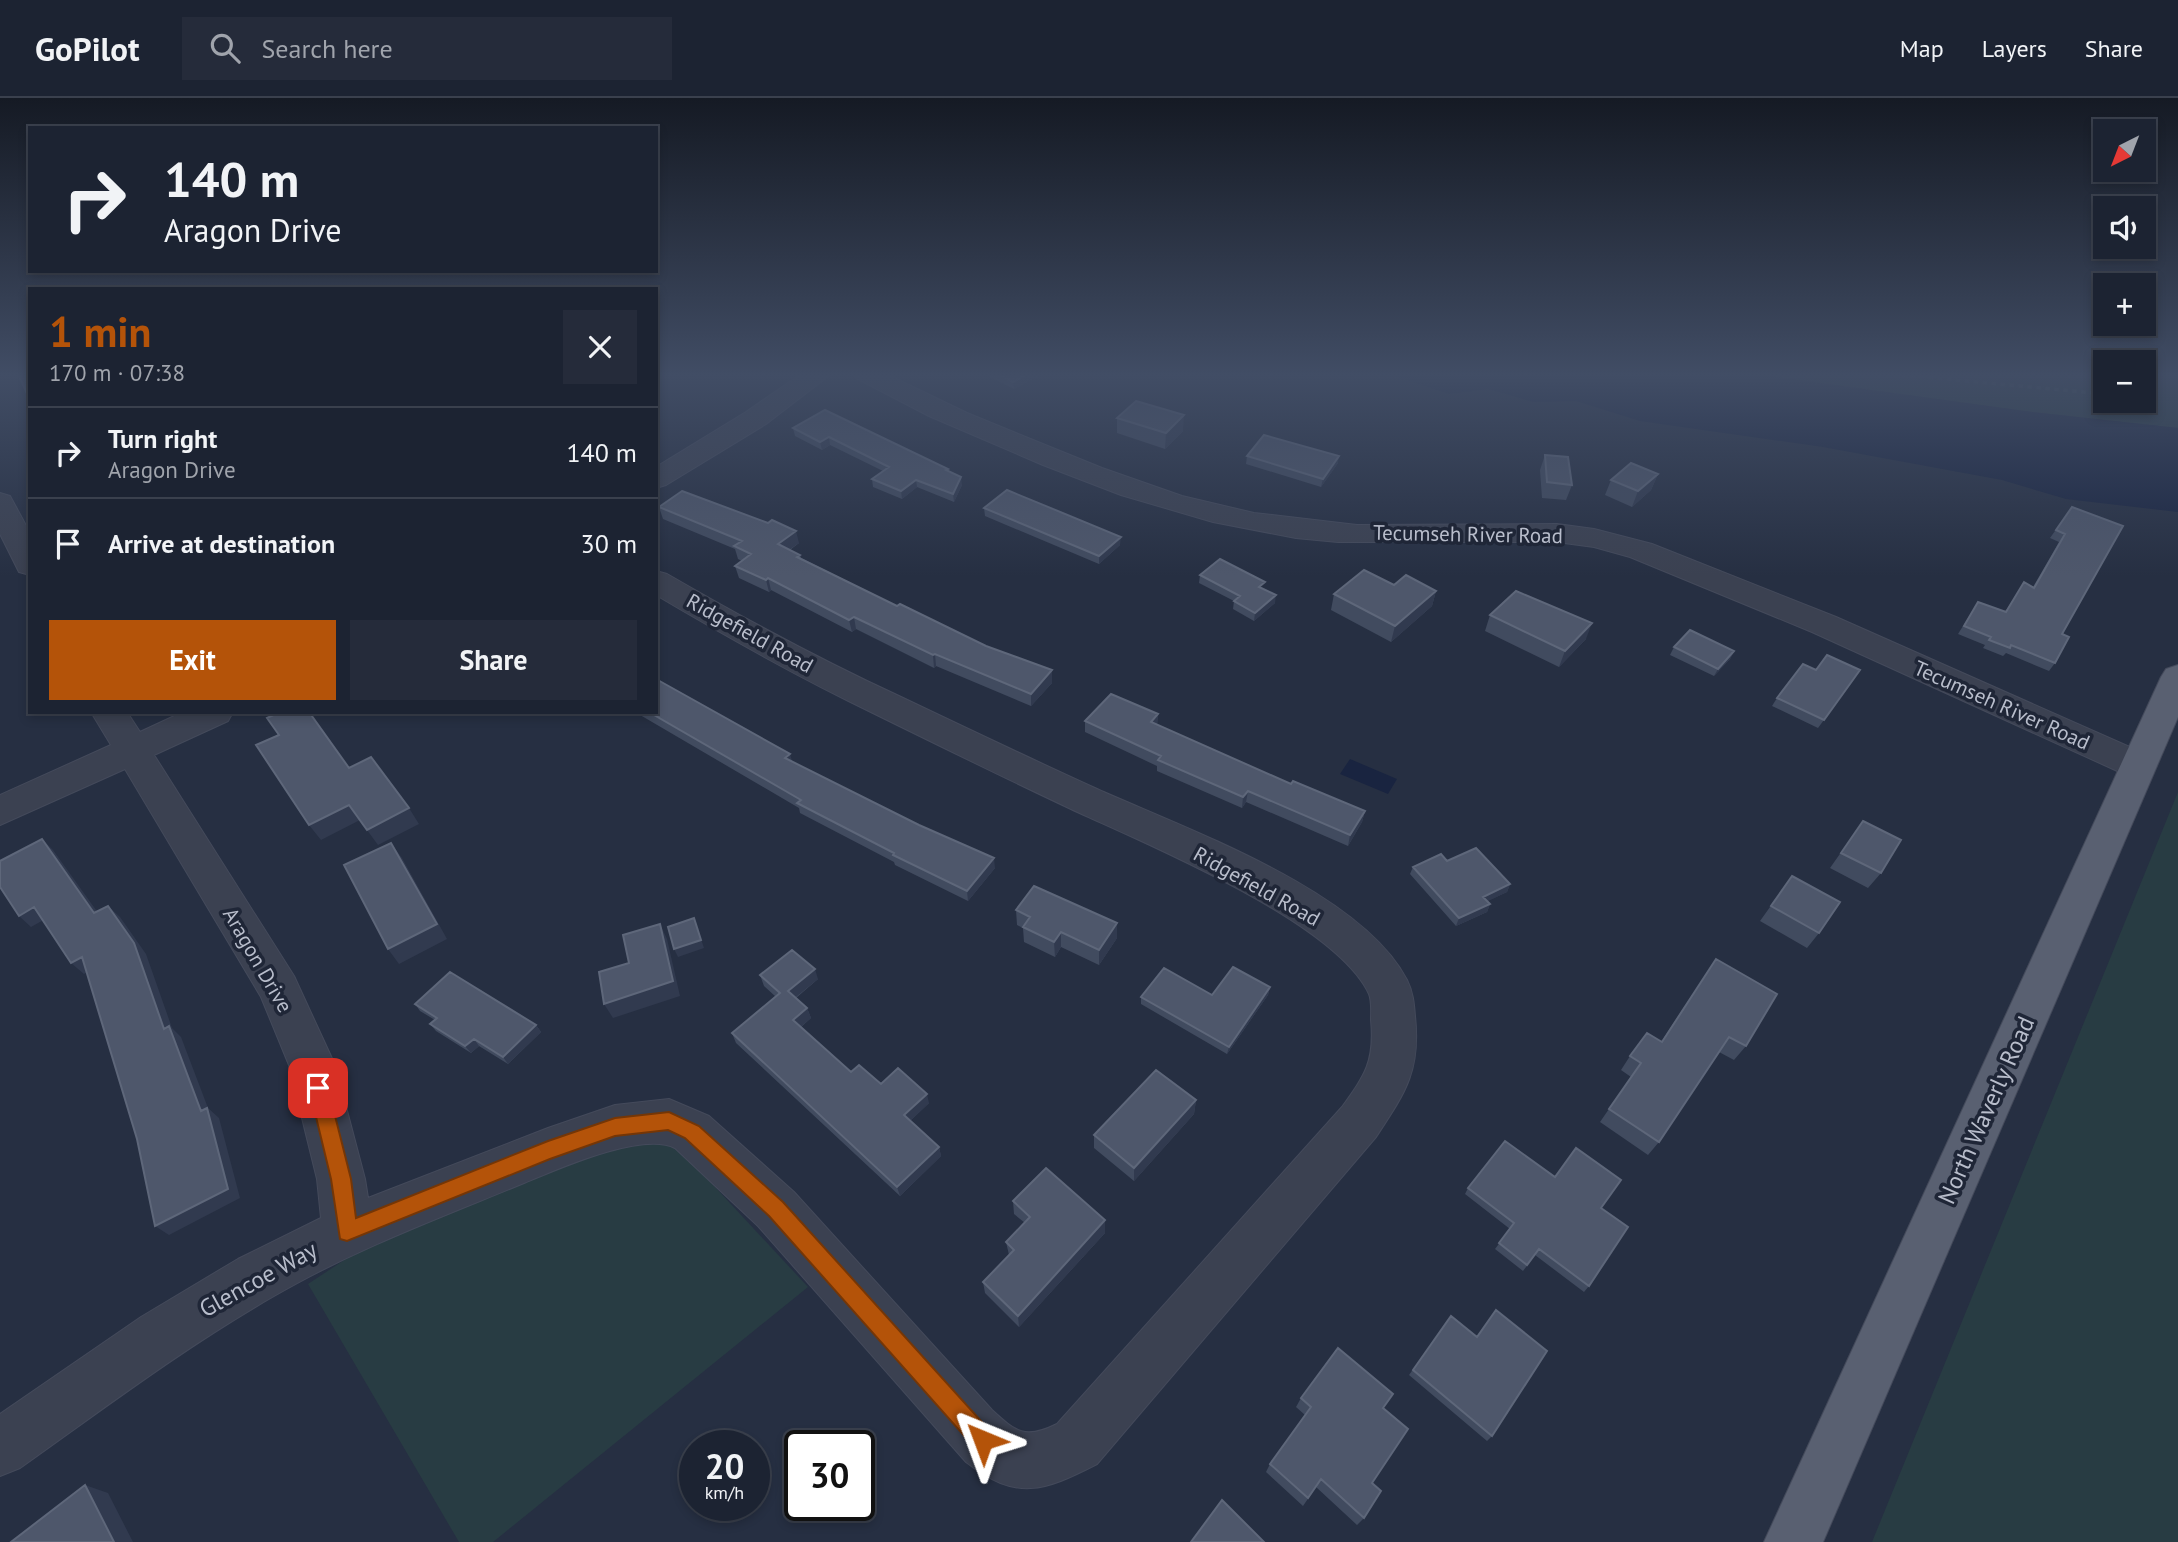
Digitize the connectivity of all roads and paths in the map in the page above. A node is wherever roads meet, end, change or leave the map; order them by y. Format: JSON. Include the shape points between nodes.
{"nodes":[{"id":1,"x":718,"y":441,"type":"edge"},
{"id":2,"x":1011,"y":441,"type":"edge"},
{"id":3,"x":658,"y":478,"type":"edge"},
{"id":4,"x":0,"y":502,"type":"edge"},
{"id":5,"x":28,"y":561,"type":"edge"},
{"id":6,"x":658,"y":582,"type":"edge"},
{"id":7,"x":2178,"y":677,"type":"edge"},
{"id":8,"x":110,"y":714,"type":"edge"},
{"id":9,"x":211,"y":714,"type":"edge"},
{"id":10,"x":132,"y":752,"type":"junction"},
{"id":11,"x":2137,"y":765,"type":"junction"},
{"id":12,"x":0,"y":811,"type":"edge"},
{"id":13,"x":347,"y":1231,"type":"junction"},
{"id":14,"x":0,"y":1448,"type":"edge"},
{"id":15,"x":1023,"y":1462,"type":"joint"},
{"id":16,"x":1793,"y":1542,"type":"edge"}],
"edges":[{"from":1,"to":3,"type":"street"},
{"from":2,"to":11,"type":"street","name":"Tecumseh River Road","via":[[1150,496],[1300,530],[1532,531],[1620,545],[1808,618]]},
{"from":4,"to":5,"type":"street"},
{"from":6,"to":15,"type":"street","name":"Ridgefield Road","via":[[883,704],[1283,895],[1348,940],[1369,959],[1390,990],[1396,1060],[1359,1122],[1077,1444],[1047,1460]]},
{"from":7,"to":11,"type":"main road","name":"North Waverly Road"},
{"from":8,"to":10,"type":"street","name":"Aragon Drive"},
{"from":9,"to":10,"type":"street"},
{"from":10,"to":12,"type":"street"},
{"from":10,"to":13,"type":"street","name":"Aragon Drive","via":[[279,989],[312,1065],[341,1179]]},
{"from":11,"to":16,"type":"main road","name":"North Waverly Road"},
{"from":13,"to":14,"type":"street","name":"Glencoe Way","via":[[256,1277],[160,1336]]},
{"from":13,"to":15,"type":"street","name":"Glencoe Way","via":[[615,1127],[669,1121],[692,1132],[776,1209],[972,1430],[994,1451]]}]}
